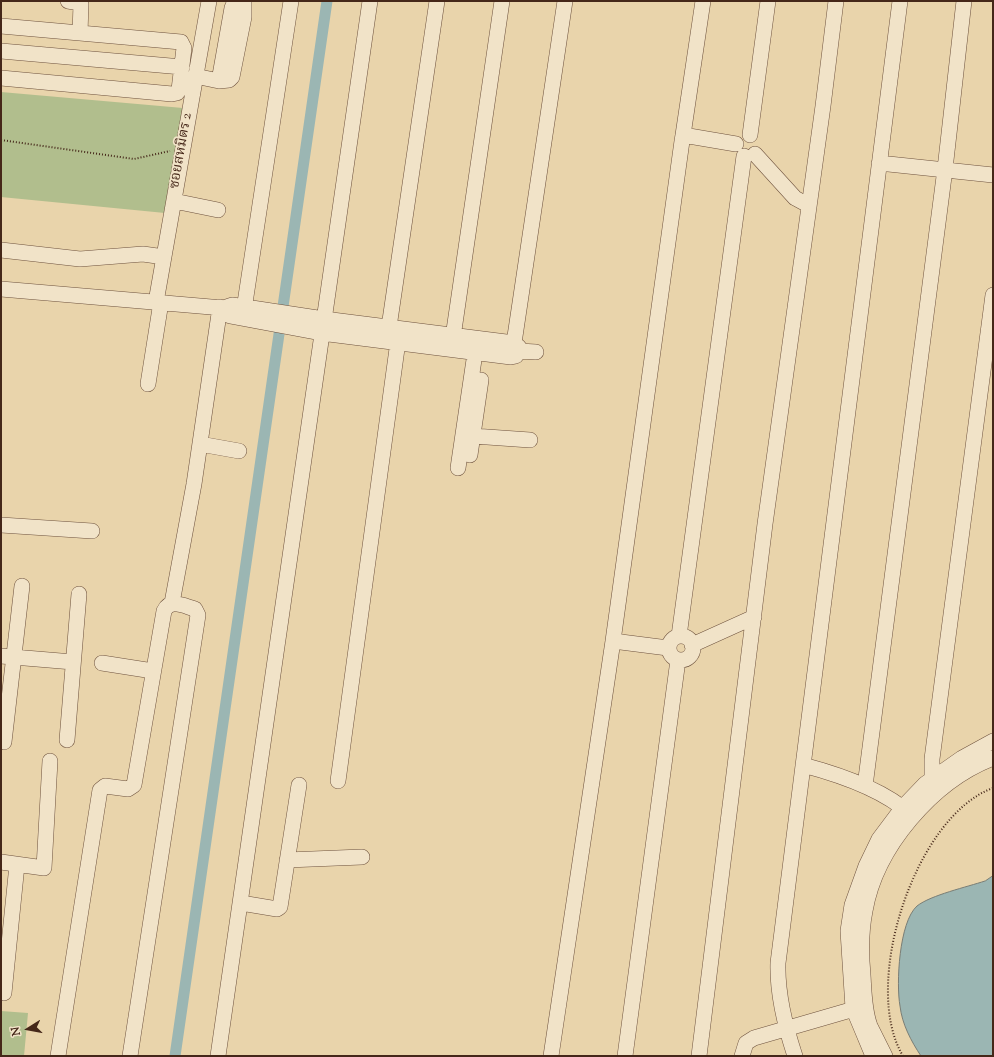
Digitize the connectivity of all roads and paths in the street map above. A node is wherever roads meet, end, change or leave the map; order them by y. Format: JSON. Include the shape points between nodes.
{"nodes":[{"id":1,"x":68,"y":1,"type":"edge"},
{"id":2,"x":209,"y":1,"type":"edge"},
{"id":3,"x":235,"y":1,"type":"edge"},
{"id":4,"x":244,"y":1,"type":"edge"},
{"id":5,"x":291,"y":1,"type":"edge"},
{"id":6,"x":370,"y":1,"type":"edge"},
{"id":7,"x":437,"y":1,"type":"edge"},
{"id":8,"x":502,"y":1,"type":"edge"},
{"id":9,"x":565,"y":1,"type":"edge"},
{"id":10,"x":703,"y":1,"type":"edge"},
{"id":11,"x":768,"y":1,"type":"edge"},
{"id":12,"x":836,"y":1,"type":"edge"},
{"id":13,"x":900,"y":1,"type":"edge"},
{"id":14,"x":964,"y":1,"type":"edge"},
{"id":15,"x":1,"y":26,"type":"edge"},
{"id":16,"x":80,"y":33,"type":"junction"},
{"id":17,"x":1,"y":51,"type":"edge"},
{"id":18,"x":182,"y":67,"type":"junction"},
{"id":19,"x":195,"y":76,"type":"junction"},
{"id":20,"x":1,"y":78,"type":"edge"},
{"id":21,"x":219,"y":81,"type":"junction"},
{"id":22,"x":684,"y":135,"type":"junction"},
{"id":23,"x":1,"y":140,"type":"edge"},
{"id":24,"x":183,"y":148,"type":"junction"},
{"id":25,"x":745,"y":151,"type":"junction"},
{"id":26,"x":880,"y":163,"type":"junction"},
{"id":27,"x":945,"y":169,"type":"junction"},
{"id":28,"x":993,"y":175,"type":"edge"},
{"id":29,"x":174,"y":201,"type":"junction"},
{"id":30,"x":808,"y":205,"type":"junction"},
{"id":31,"x":218,"y":210,"type":"dead end"},
{"id":32,"x":1,"y":250,"type":"edge"},
{"id":33,"x":164,"y":257,"type":"junction"},
{"id":34,"x":1,"y":289,"type":"edge"},
{"id":35,"x":993,"y":294,"type":"edge"},
{"id":36,"x":159,"y":302,"type":"junction"},
{"id":37,"x":221,"y":308,"type":"junction"},
{"id":38,"x":251,"y":314,"type":"junction"},
{"id":39,"x":322,"y":326,"type":"junction"},
{"id":40,"x":396,"y":333,"type":"junction"},
{"id":41,"x":452,"y":342,"type":"junction"},
{"id":42,"x":517,"y":347,"type":"junction"},
{"id":43,"x":536,"y":352,"type":"dead end"},
{"id":44,"x":480,"y":353,"type":"junction"},
{"id":45,"x":148,"y":384,"type":"dead end"},
{"id":46,"x":473,"y":436,"type":"junction"},
{"id":47,"x":530,"y":440,"type":"dead end"},
{"id":48,"x":200,"y":444,"type":"junction"},
{"id":49,"x":238,"y":451,"type":"dead end"},
{"id":50,"x":1,"y":525,"type":"edge"},
{"id":51,"x":92,"y":531,"type":"dead end"},
{"id":52,"x":22,"y":586,"type":"dead end"},
{"id":53,"x":79,"y":594,"type":"dead end"},
{"id":54,"x":172,"y":603,"type":"junction"},
{"id":55,"x":754,"y":617,"type":"junction"},
{"id":56,"x":679,"y":636,"type":"junction"},
{"id":57,"x":613,"y":641,"type":"junction"},
{"id":58,"x":692,"y":645,"type":"junction"},
{"id":59,"x":668,"y":648,"type":"junction"},
{"id":60,"x":7,"y":656,"type":"edge"},
{"id":61,"x":678,"y":660,"type":"junction"},
{"id":62,"x":74,"y":662,"type":"junction"},
{"id":63,"x":102,"y":663,"type":"dead end"},
{"id":64,"x":153,"y":671,"type":"junction"},
{"id":65,"x":67,"y":740,"type":"dead end"},
{"id":66,"x":993,"y":741,"type":"edge"},
{"id":67,"x":4,"y":742,"type":"dead end"},
{"id":68,"x":993,"y":758,"type":"edge"},
{"id":69,"x":50,"y":761,"type":"dead end"},
{"id":70,"x":803,"y":766,"type":"junction"},
{"id":71,"x":932,"y":778,"type":"junction"},
{"id":72,"x":338,"y":781,"type":"dead end"},
{"id":73,"x":299,"y":785,"type":"dead end"},
{"id":74,"x":865,"y":786,"type":"junction"},
{"id":75,"x":993,"y":788,"type":"edge"},
{"id":76,"x":908,"y":812,"type":"junction"},
{"id":77,"x":362,"y":858,"type":"dead end"},
{"id":78,"x":288,"y":860,"type":"junction"},
{"id":79,"x":1,"y":862,"type":"edge"},
{"id":80,"x":17,"y":864,"type":"junction"},
{"id":81,"x":240,"y":903,"type":"junction"},
{"id":82,"x":4,"y":993,"type":"dead end"},
{"id":83,"x":859,"y":1007,"type":"junction"},
{"id":84,"x":786,"y":1028,"type":"junction"},
{"id":85,"x":58,"y":1056,"type":"edge"},
{"id":86,"x":130,"y":1056,"type":"edge"},
{"id":87,"x":218,"y":1056,"type":"edge"},
{"id":88,"x":551,"y":1056,"type":"edge"},
{"id":89,"x":625,"y":1056,"type":"edge"},
{"id":90,"x":699,"y":1056,"type":"edge"},
{"id":91,"x":742,"y":1056,"type":"edge"},
{"id":92,"x":796,"y":1056,"type":"edge"},
{"id":93,"x":873,"y":1056,"type":"edge"},
{"id":94,"x":885,"y":1056,"type":"edge"},
{"id":95,"x":903,"y":1056,"type":"edge"}],
"edges":[{"from":1,"to":16,"type":"street","via":[[81,4]]},
{"from":2,"to":19,"type":"street","name":"ซอยสหมิตร 2"},
{"from":3,"to":21,"type":"street"},
{"from":4,"to":21,"type":"street","via":[[244,17],[232,78]]},
{"from":5,"to":38,"type":"street"},
{"from":6,"to":39,"type":"street"},
{"from":7,"to":40,"type":"street"},
{"from":8,"to":41,"type":"street"},
{"from":9,"to":42,"type":"street"},
{"from":10,"to":22,"type":"street"},
{"from":11,"to":25,"type":"street","via":[[750,135],[758,143]]},
{"from":12,"to":30,"type":"street"},
{"from":13,"to":26,"type":"street"},
{"from":14,"to":27,"type":"street"},
{"from":15,"to":16,"type":"street"},
{"from":16,"to":18,"type":"street","via":[[181,42],[184,44]]},
{"from":17,"to":18,"type":"street"},
{"from":18,"to":20,"type":"street","via":[[179,90],[172,94]]},
{"from":19,"to":21,"type":"street"},
{"from":19,"to":24,"type":"street","name":"ซอยสหมิตร 2"},
{"from":22,"to":25,"type":"street"},
{"from":22,"to":57,"type":"street"},
{"from":23,"to":24,"type":"path","via":[[134,159]]},
{"from":24,"to":29,"type":"street","name":"ซอยสหมิตร 2"},
{"from":25,"to":30,"type":"street","via":[[795,198]]},
{"from":25,"to":56,"type":"street"},
{"from":26,"to":27,"type":"street"},
{"from":26,"to":70,"type":"street"},
{"from":27,"to":28,"type":"street"},
{"from":27,"to":74,"type":"street"},
{"from":29,"to":31,"type":"street"},
{"from":29,"to":33,"type":"street","name":"ซอยสหมิตร 2"},
{"from":30,"to":55,"type":"street"},
{"from":32,"to":33,"type":"street","via":[[80,259],[143,254]]},
{"from":33,"to":36,"type":"street","name":"ซอยสหมิตร 2"},
{"from":34,"to":36,"type":"street"},
{"from":35,"to":71,"type":"street","via":[[932,759]]},
{"from":36,"to":37,"type":"street"},
{"from":36,"to":45,"type":"street","name":"ซอยสหมิตร 2"},
{"from":37,"to":38,"type":"street","via":[[230,316]]},
{"from":37,"to":48,"type":"street"},
{"from":38,"to":39,"type":"street"},
{"from":39,"to":40,"type":"street"},
{"from":39,"to":81,"type":"street"},
{"from":40,"to":41,"type":"street"},
{"from":40,"to":72,"type":"street"},
{"from":41,"to":42,"type":"street"},
{"from":41,"to":44,"type":"street"},
{"from":42,"to":43,"type":"street"},
{"from":42,"to":44,"type":"street","via":[[516,356],[510,357]]},
{"from":44,"to":46,"type":"street"},
{"from":44,"to":46,"type":"street","via":[[463,467]]},
{"from":46,"to":47,"type":"street"},
{"from":48,"to":49,"type":"street"},
{"from":48,"to":54,"type":"street"},
{"from":50,"to":51,"type":"street"},
{"from":52,"to":60,"type":"street"},
{"from":53,"to":62,"type":"street"},
{"from":54,"to":64,"type":"street","via":[[167,605],[164,611]]},
{"from":54,"to":86,"type":"street","via":[[195,609],[198,615]]},
{"from":55,"to":58,"type":"street"},
{"from":55,"to":90,"type":"street"},
{"from":56,"to":58,"type":"street","via":[[688,638]]},
{"from":56,"to":59,"type":"street","via":[[672,640]]},
{"from":57,"to":59,"type":"street"},
{"from":57,"to":88,"type":"street"},
{"from":58,"to":61,"type":"street","via":[[690,657]]},
{"from":59,"to":61,"type":"street","via":[[671,656]]},
{"from":60,"to":62,"type":"street"},
{"from":60,"to":67,"type":"street"},
{"from":61,"to":89,"type":"street"},
{"from":62,"to":65,"type":"street"},
{"from":63,"to":64,"type":"street"},
{"from":64,"to":85,"type":"street","via":[[134,785],[128,788],[105,786],[100,790]]},
{"from":66,"to":71,"type":"street"},
{"from":68,"to":76,"type":"street","via":[[951,781],[919,808]]},
{"from":69,"to":80,"type":"street","via":[[44,868]]},
{"from":70,"to":74,"type":"street","via":[[832,773]]},
{"from":70,"to":84,"type":"street","via":[[778,963],[779,991]]},
{"from":71,"to":76,"type":"street"},
{"from":73,"to":78,"type":"street"},
{"from":74,"to":76,"type":"street"},
{"from":75,"to":95,"type":"path","via":[[970,800],[943,828],[925,856],[904,902],[889,953],[888,985],[889,1012]]},
{"from":76,"to":83,"type":"street","via":[[879,839],[852,904],[848,931]]},
{"from":77,"to":78,"type":"street"},
{"from":78,"to":81,"type":"street","via":[[279,909]]},
{"from":79,"to":80,"type":"street"},
{"from":80,"to":82,"type":"street"},
{"from":81,"to":87,"type":"street"},
{"from":83,"to":84,"type":"street"},
{"from":83,"to":93,"type":"street"},
{"from":83,"to":94,"type":"street"},
{"from":84,"to":91,"type":"street","via":[[746,1043]]},
{"from":84,"to":92,"type":"street"}]}
